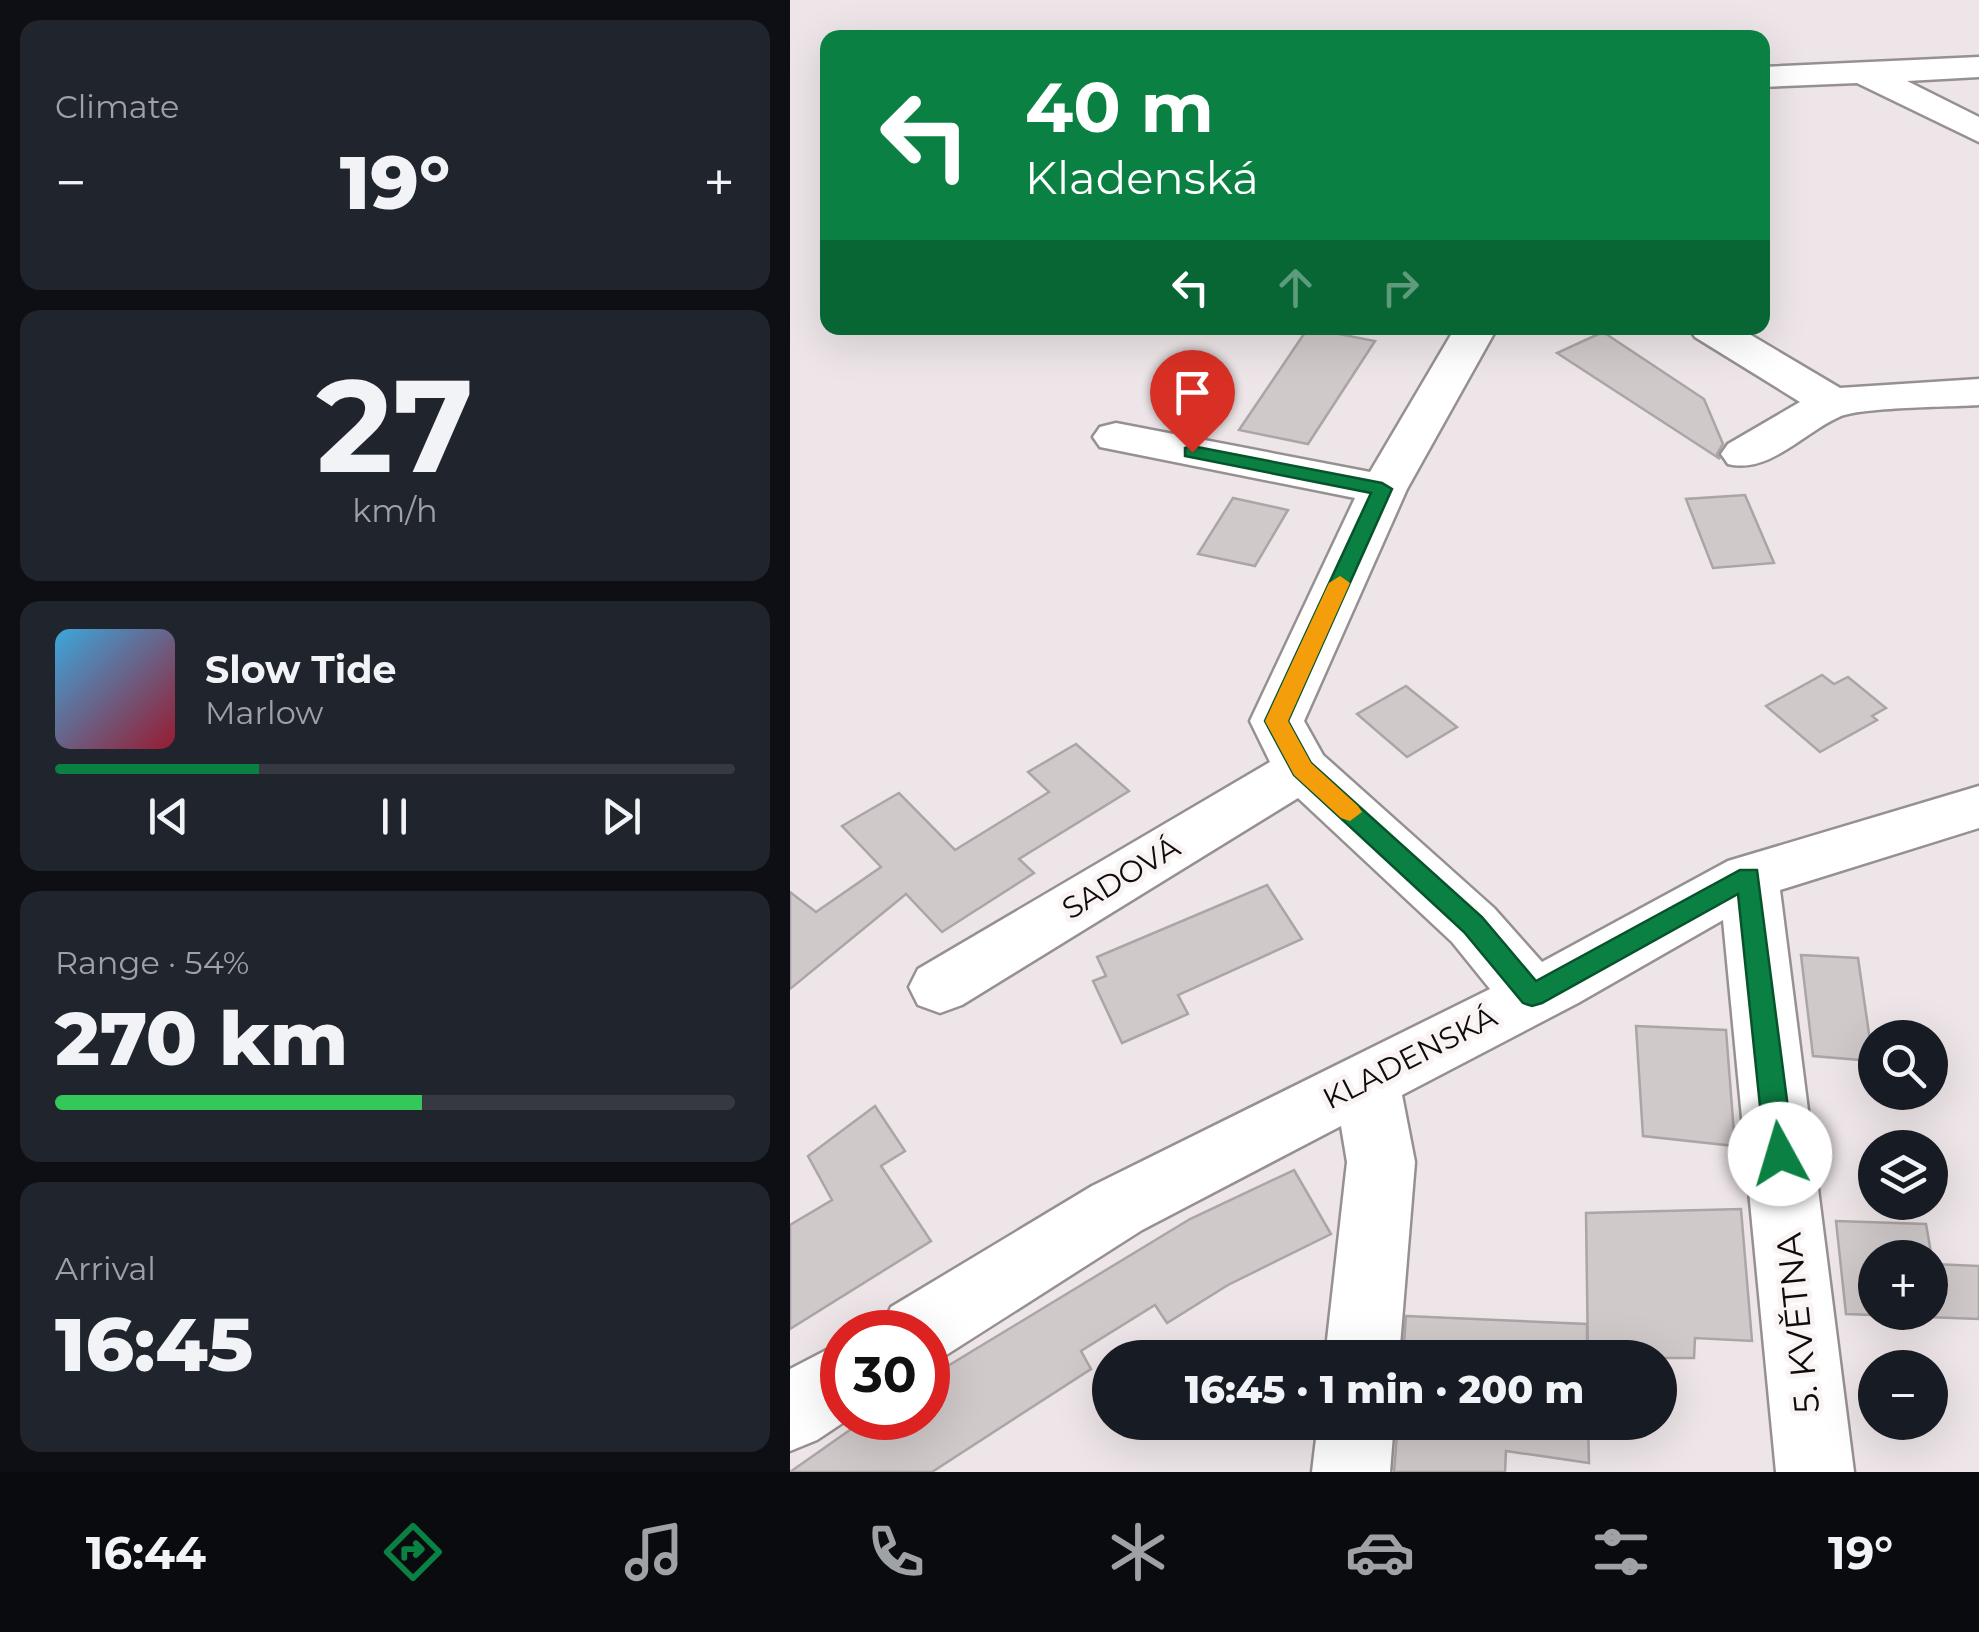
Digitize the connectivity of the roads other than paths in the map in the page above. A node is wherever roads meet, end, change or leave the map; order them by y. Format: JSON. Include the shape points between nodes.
{"nodes":[{"id":1,"x":1979,"y":67,"type":"edge"},
{"id":2,"x":1864,"y":73,"type":"junction"},
{"id":3,"x":1770,"y":77,"type":"edge"},
{"id":4,"x":1979,"y":131,"type":"edge"},
{"id":5,"x":1472,"y":335,"type":"edge"},
{"id":6,"x":1722,"y":335,"type":"edge"},
{"id":7,"x":1979,"y":392,"type":"edge"},
{"id":8,"x":1832,"y":402,"type":"junction"},
{"id":9,"x":1116,"y":437,"type":"dead end"},
{"id":10,"x":1744,"y":454,"type":"dead end"},
{"id":11,"x":1382,"y":489,"type":"junction"},
{"id":12,"x":1302,"y":769,"type":"junction"},
{"id":13,"x":1979,"y":807,"type":"edge"},
{"id":14,"x":1748,"y":877,"type":"junction"},
{"id":15,"x":940,"y":987,"type":"dead end"},
{"id":16,"x":1532,"y":995,"type":"junction"},
{"id":17,"x":1368,"y":1082,"type":"junction"},
{"id":18,"x":950,"y":1312,"type":"edge"},
{"id":19,"x":1364,"y":1340,"type":"edge"},
{"id":20,"x":820,"y":1394,"type":"edge"},
{"id":21,"x":790,"y":1414,"type":"edge"},
{"id":22,"x":1355,"y":1440,"type":"edge"},
{"id":23,"x":1352,"y":1472,"type":"edge"},
{"id":24,"x":1815,"y":1472,"type":"edge"}],
"edges":[{"from":1,"to":2,"type":"street"},
{"from":2,"to":3,"type":"street"},
{"from":2,"to":4,"type":"street"},
{"from":5,"to":11,"type":"street"},
{"from":6,"to":8,"type":"street"},
{"from":7,"to":8,"type":"street"},
{"from":8,"to":10,"type":"street"},
{"from":9,"to":11,"type":"street"},
{"from":11,"to":12,"type":"street","via":[[1276,721]]},
{"from":12,"to":15,"type":"street","name":"SADOVÁ"},
{"from":12,"to":16,"type":"street","via":[[1473,924]]},
{"from":13,"to":14,"type":"street","name":"KLADENSKÁ"},
{"from":14,"to":16,"type":"street","name":"KLADENSKÁ"},
{"from":14,"to":24,"type":"street","name":"5. KVĚTNA"},
{"from":16,"to":17,"type":"street","name":"KLADENSKÁ"},
{"from":17,"to":18,"type":"street","name":"KLADENSKÁ","via":[[1117,1208]]},
{"from":17,"to":19,"type":"street","via":[[1382,1162]]},
{"from":20,"to":21,"type":"street"},
{"from":22,"to":23,"type":"street"}]}
